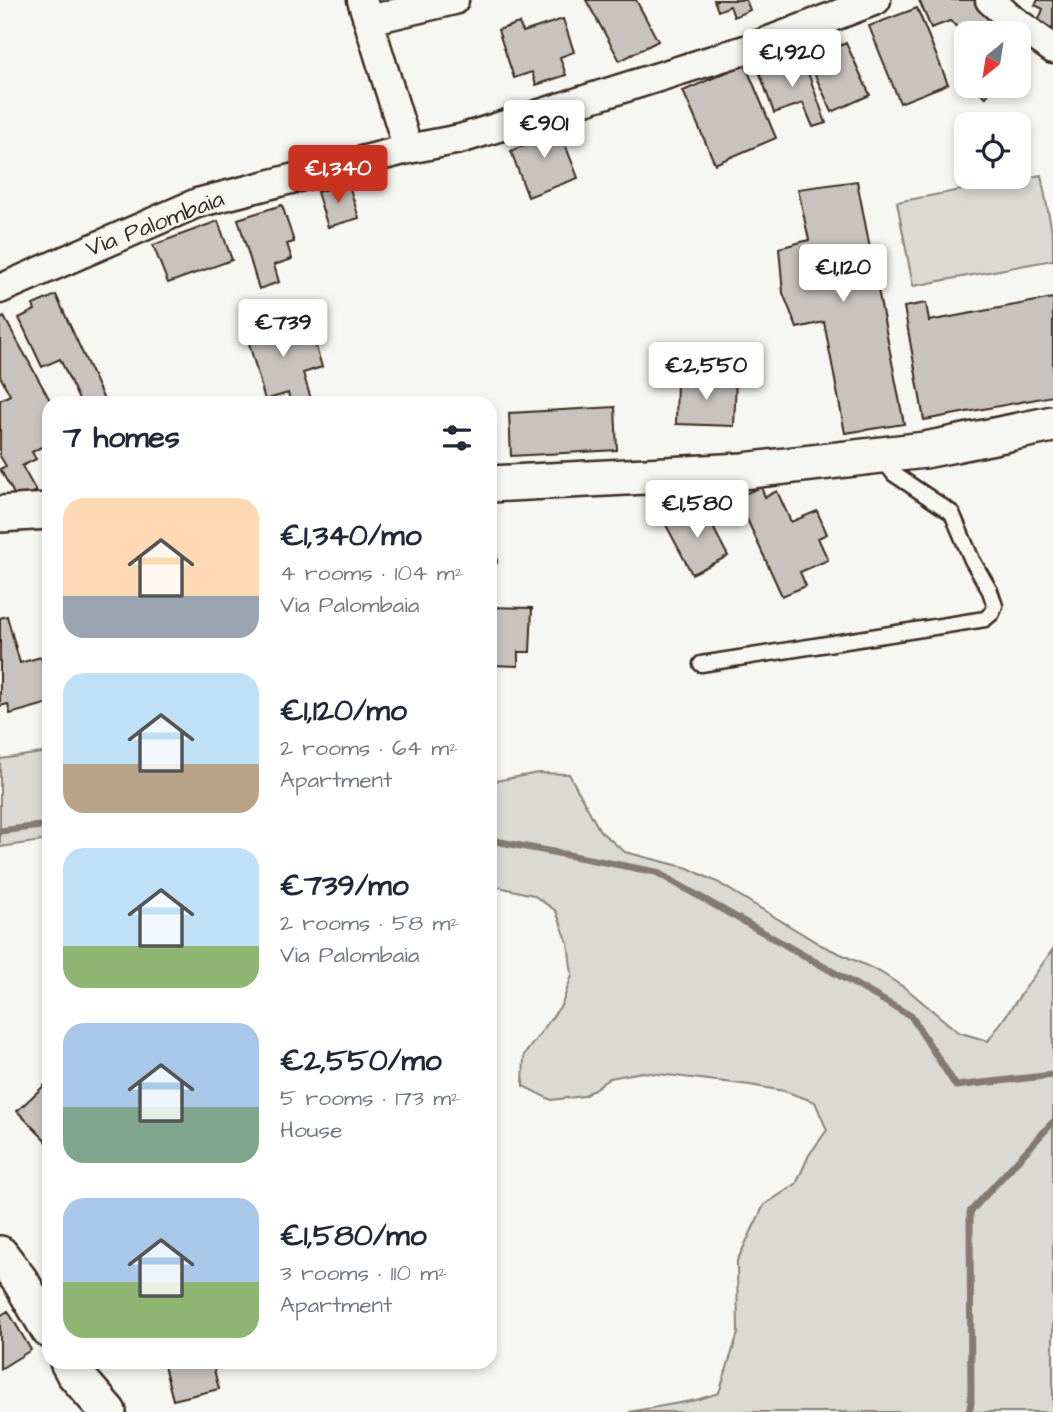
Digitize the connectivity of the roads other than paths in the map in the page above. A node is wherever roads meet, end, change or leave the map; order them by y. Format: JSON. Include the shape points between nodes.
{"nodes":[{"id":1,"x":454,"y":0,"type":"edge"},
{"id":2,"x":876,"y":0,"type":"edge"},
{"id":3,"x":990,"y":0,"type":"edge"},
{"id":4,"x":833,"y":7,"type":"edge"},
{"id":5,"x":366,"y":10,"type":"edge"},
{"id":6,"x":1053,"y":49,"type":"edge"},
{"id":7,"x":408,"y":149,"type":"junction"},
{"id":8,"x":0,"y":289,"type":"edge"},
{"id":9,"x":1053,"y":425,"type":"edge"},
{"id":10,"x":880,"y":456,"type":"junction"},
{"id":11,"x":497,"y":484,"type":"edge"},
{"id":12,"x":42,"y":511,"type":"edge"},
{"id":13,"x":0,"y":514,"type":"edge"},
{"id":14,"x":701,"y":664,"type":"dead end"},
{"id":15,"x":0,"y":1254,"type":"edge"},
{"id":16,"x":42,"y":1318,"type":"edge"},
{"id":17,"x":72,"y":1369,"type":"edge"},
{"id":18,"x":99,"y":1407,"type":"edge"}],
"edges":[{"from":1,"to":5,"type":"street"},
{"from":2,"to":4,"type":"street","name":"Via Palombaia"},
{"from":3,"to":6,"type":"street"},
{"from":4,"to":7,"type":"street","name":"Via Palombaia","via":[[735,53],[460,139]]},
{"from":5,"to":7,"type":"street"},
{"from":7,"to":8,"type":"street","name":"Via Palombaia","via":[[197,203]]},
{"from":9,"to":10,"type":"street"},
{"from":10,"to":11,"type":"street","via":[[743,471]]},
{"from":10,"to":14,"type":"lane","via":[[894,474],[952,513],[990,591],[995,606],[992,613],[985,619]]},
{"from":12,"to":13,"type":"street"},
{"from":15,"to":16,"type":"street"},
{"from":17,"to":18,"type":"street"}]}
